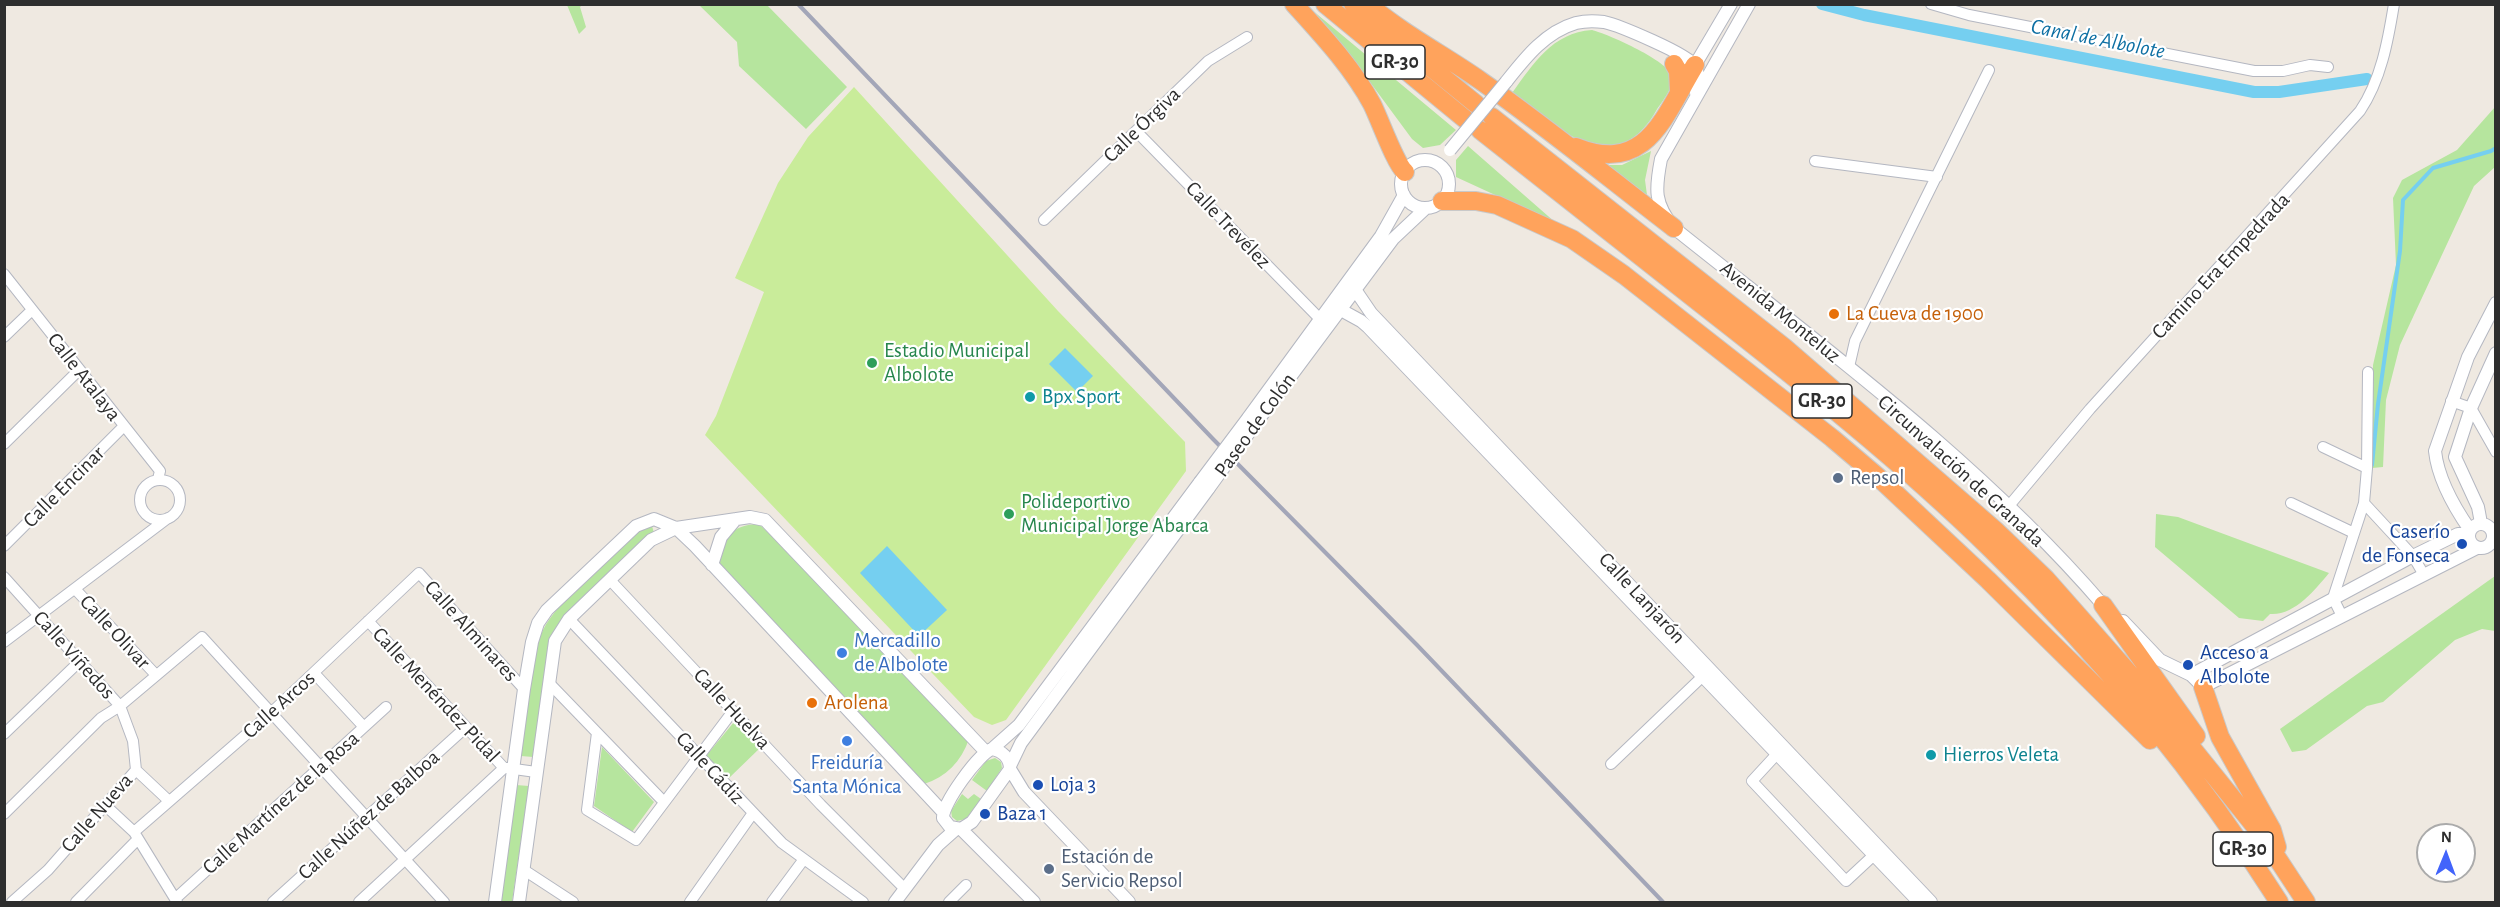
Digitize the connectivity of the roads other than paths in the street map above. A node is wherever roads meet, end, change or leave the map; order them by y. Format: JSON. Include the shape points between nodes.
{"nodes":[{"id":1,"x":1294,"y":4,"type":"edge"},
{"id":2,"x":1325,"y":4,"type":"edge"},
{"id":3,"x":1353,"y":4,"type":"edge"},
{"id":4,"x":1368,"y":4,"type":"edge"},
{"id":5,"x":1731,"y":4,"type":"edge"},
{"id":6,"x":1749,"y":4,"type":"edge"},
{"id":7,"x":1931,"y":4,"type":"edge"},
{"id":8,"x":2394,"y":4,"type":"edge"},
{"id":9,"x":1247,"y":37,"type":"dead end"},
{"id":10,"x":1651,"y":42,"type":"junction"},
{"id":11,"x":1716,"y":60,"type":"junction"},
{"id":12,"x":1674,"y":64,"type":"junction"},
{"id":13,"x":1695,"y":65,"type":"junction"},
{"id":14,"x":2328,"y":67,"type":"dead end"},
{"id":15,"x":1989,"y":70,"type":"dead end"},
{"id":16,"x":1688,"y":92,"type":"junction"},
{"id":17,"x":1136,"y":131,"type":"junction"},
{"id":18,"x":1566,"y":142,"type":"junction"},
{"id":19,"x":1815,"y":161,"type":"dead end"},
{"id":20,"x":1440,"y":165,"type":"junction"},
{"id":21,"x":1405,"y":172,"type":"junction"},
{"id":22,"x":1937,"y":177,"type":"junction"},
{"id":23,"x":1404,"y":195,"type":"junction"},
{"id":24,"x":1434,"y":204,"type":"junction"},
{"id":25,"x":1044,"y":220,"type":"dead end"},
{"id":26,"x":1674,"y":228,"type":"junction"},
{"id":27,"x":4,"y":274,"type":"edge"},
{"id":28,"x":1356,"y":291,"type":"junction"},
{"id":29,"x":32,"y":310,"type":"junction"},
{"id":30,"x":1341,"y":310,"type":"junction"},
{"id":31,"x":2493,"y":311,"type":"edge"},
{"id":32,"x":1320,"y":319,"type":"junction"},
{"id":33,"x":4,"y":337,"type":"edge"},
{"id":34,"x":2496,"y":353,"type":"edge"},
{"id":35,"x":1849,"y":368,"type":"junction"},
{"id":36,"x":78,"y":370,"type":"junction"},
{"id":37,"x":2368,"y":372,"type":"dead end"},
{"id":38,"x":2451,"y":401,"type":"junction"},
{"id":39,"x":2471,"y":408,"type":"junction"},
{"id":40,"x":1252,"y":420,"type":"junction"},
{"id":41,"x":123,"y":427,"type":"junction"},
{"id":42,"x":4,"y":444,"type":"edge"},
{"id":43,"x":2323,"y":447,"type":"dead end"},
{"id":44,"x":2496,"y":452,"type":"edge"},
{"id":45,"x":2367,"y":468,"type":"junction"},
{"id":46,"x":158,"y":479,"type":"junction"},
{"id":47,"x":1204,"y":485,"type":"junction"},
{"id":48,"x":2291,"y":503,"type":"dead end"},
{"id":49,"x":2364,"y":503,"type":"junction"},
{"id":50,"x":2008,"y":507,"type":"junction"},
{"id":51,"x":168,"y":518,"type":"junction"},
{"id":52,"x":736,"y":519,"type":"junction"},
{"id":53,"x":2489,"y":523,"type":"edge"},
{"id":54,"x":676,"y":528,"type":"junction"},
{"id":55,"x":2469,"y":532,"type":"junction"},
{"id":56,"x":2354,"y":534,"type":"junction"},
{"id":57,"x":2494,"y":543,"type":"edge"},
{"id":58,"x":4,"y":546,"type":"edge"},
{"id":59,"x":2477,"y":548,"type":"junction"},
{"id":60,"x":2413,"y":556,"type":"junction"},
{"id":61,"x":712,"y":566,"type":"junction"},
{"id":62,"x":419,"y":573,"type":"joint"},
{"id":63,"x":2424,"y":575,"type":"junction"},
{"id":64,"x":4,"y":577,"type":"edge"},
{"id":65,"x":610,"y":580,"type":"junction"},
{"id":66,"x":75,"y":589,"type":"junction"},
{"id":67,"x":2333,"y":598,"type":"junction"},
{"id":68,"x":2103,"y":605,"type":"junction"},
{"id":69,"x":39,"y":615,"type":"junction"},
{"id":70,"x":2297,"y":616,"type":"junction"},
{"id":71,"x":2342,"y":616,"type":"junction"},
{"id":72,"x":569,"y":620,"type":"junction"},
{"id":73,"x":368,"y":621,"type":"junction"},
{"id":74,"x":2307,"y":634,"type":"junction"},
{"id":75,"x":4,"y":642,"type":"edge"},
{"id":76,"x":80,"y":661,"type":"junction"},
{"id":77,"x":314,"y":673,"type":"junction"},
{"id":78,"x":156,"y":675,"type":"junction"},
{"id":79,"x":1703,"y":676,"type":"junction"},
{"id":80,"x":2197,"y":681,"type":"junction"},
{"id":81,"x":549,"y":683,"type":"junction"},
{"id":82,"x":524,"y":689,"type":"junction"},
{"id":83,"x":120,"y":706,"type":"junction"},
{"id":84,"x":386,"y":707,"type":"dead end"},
{"id":85,"x":734,"y":711,"type":"junction"},
{"id":86,"x":272,"y":712,"type":"junction"},
{"id":87,"x":364,"y":728,"type":"junction"},
{"id":88,"x":465,"y":728,"type":"junction"},
{"id":89,"x":597,"y":733,"type":"junction"},
{"id":90,"x":4,"y":734,"type":"edge"},
{"id":91,"x":989,"y":750,"type":"junction"},
{"id":92,"x":1776,"y":755,"type":"junction"},
{"id":93,"x":699,"y":756,"type":"junction"},
{"id":94,"x":1611,"y":764,"type":"dead end"},
{"id":95,"x":321,"y":767,"type":"junction"},
{"id":96,"x":1010,"y":767,"type":"junction"},
{"id":97,"x":509,"y":768,"type":"junction"},
{"id":98,"x":136,"y":770,"type":"junction"},
{"id":99,"x":536,"y":772,"type":"junction"},
{"id":100,"x":2206,"y":795,"type":"junction"},
{"id":101,"x":169,"y":801,"type":"junction"},
{"id":102,"x":664,"y":802,"type":"junction"},
{"id":103,"x":106,"y":806,"type":"junction"},
{"id":104,"x":7,"y":807,"type":"edge"},
{"id":105,"x":2242,"y":811,"type":"junction"},
{"id":106,"x":753,"y":813,"type":"junction"},
{"id":107,"x":366,"y":817,"type":"junction"},
{"id":108,"x":944,"y":817,"type":"junction"},
{"id":109,"x":959,"y":829,"type":"junction"},
{"id":110,"x":136,"y":836,"type":"junction"},
{"id":111,"x":938,"y":845,"type":"junction"},
{"id":112,"x":1874,"y":855,"type":"junction"},
{"id":113,"x":404,"y":859,"type":"junction"},
{"id":114,"x":804,"y":859,"type":"junction"},
{"id":115,"x":2282,"y":864,"type":"junction"},
{"id":116,"x":524,"y":870,"type":"junction"},
{"id":117,"x":966,"y":885,"type":"dead end"},
{"id":118,"x":905,"y":889,"type":"junction"},
{"id":119,"x":368,"y":893,"type":"junction"},
{"id":120,"x":176,"y":901,"type":"edge"},
{"id":121,"x":1128,"y":902,"type":"edge"},
{"id":122,"x":12,"y":903,"type":"edge"},
{"id":123,"x":76,"y":903,"type":"edge"},
{"id":124,"x":273,"y":903,"type":"edge"},
{"id":125,"x":359,"y":903,"type":"edge"},
{"id":126,"x":378,"y":903,"type":"edge"},
{"id":127,"x":444,"y":903,"type":"edge"},
{"id":128,"x":495,"y":903,"type":"edge"},
{"id":129,"x":519,"y":903,"type":"edge"},
{"id":130,"x":573,"y":903,"type":"edge"},
{"id":131,"x":690,"y":903,"type":"edge"},
{"id":132,"x":772,"y":903,"type":"edge"},
{"id":133,"x":863,"y":903,"type":"edge"},
{"id":134,"x":896,"y":903,"type":"edge"},
{"id":135,"x":949,"y":903,"type":"edge"},
{"id":136,"x":1034,"y":903,"type":"edge"},
{"id":137,"x":1919,"y":903,"type":"edge"},
{"id":138,"x":1931,"y":903,"type":"edge"},
{"id":139,"x":2279,"y":903,"type":"edge"},
{"id":140,"x":2306,"y":903,"type":"edge"}],
"edges":[{"from":1,"to":21,"type":"highway","via":[[1338,54],[1371,103]]},
{"from":2,"to":3,"type":"highway","number":"GR-30","via":[[1471,111]]},
{"from":4,"to":18,"type":"highway"},
{"from":5,"to":13,"type":"street"},
{"from":6,"to":11,"type":"street","name":"Avenida Monteluz"},
{"from":7,"to":14,"type":"street","via":[[1969,15],[2254,71]]},
{"from":8,"to":50,"type":"street","name":"Camino Era Empedrada","via":[[2378,76],[2360,111],[2090,409]]},
{"from":9,"to":17,"type":"street","name":"Calle Órgiva","via":[[1208,61]]},
{"from":10,"to":12,"type":"street"},
{"from":10,"to":13,"type":"street"},
{"from":10,"to":20,"type":"street","bridge":true,"via":[[1603,22],[1578,23],[1558,30],[1540,43]]},
{"from":11,"to":13,"type":"street"},
{"from":11,"to":16,"type":"street","name":"Avenida Monteluz","via":[[1703,87]]},
{"from":12,"to":13,"type":"street","via":[[1688,68]]},
{"from":12,"to":16,"type":"highway"},
{"from":13,"to":16,"type":"highway"},
{"from":15,"to":22,"type":"street"},
{"from":16,"to":18,"type":"highway","via":[[1653,135],[1626,153],[1586,151]]},
{"from":16,"to":26,"type":"street","name":"Avenida Monteluz","via":[[1656,182],[1662,212]]},
{"from":17,"to":25,"type":"street","name":"Calle Órgiva"},
{"from":17,"to":32,"type":"street","name":"Calle Trevélez"},
{"from":18,"to":26,"type":"highway"},
{"from":19,"to":22,"type":"street"},
{"from":20,"to":21,"type":"street","via":[[1433,161],[1417,162]]},
{"from":20,"to":24,"type":"street","via":[[1449,187]]},
{"from":21,"to":23,"type":"street"},
{"from":22,"to":35,"type":"street","via":[[1855,341]]},
{"from":23,"to":24,"type":"street","via":[[1413,204]]},
{"from":23,"to":32,"type":"street","name":"Paseo de Colón","via":[[1381,236]]},
{"from":24,"to":28,"type":"street","name":"Paseo de Colón","via":[[1393,239]]},
{"from":24,"to":100,"type":"highway","via":[[1476,201],[1535,221],[1572,239],[1661,303],[1878,477],[2126,715],[2186,782]]},
{"from":26,"to":35,"type":"street","name":"Avenida Monteluz"},
{"from":27,"to":29,"type":"street","name":"Calle Atalaya"},
{"from":28,"to":30,"type":"street","name":"Paseo de Colón"},
{"from":28,"to":138,"type":"street","name":"Calle Lanjarón","via":[[1371,313]]},
{"from":29,"to":33,"type":"street"},
{"from":29,"to":36,"type":"street","name":"Calle Atalaya"},
{"from":30,"to":40,"type":"street","name":"Paseo de Colón"},
{"from":30,"to":79,"type":"street","name":"Calle Lanjarón","via":[[1361,321]]},
{"from":31,"to":38,"type":"street"},
{"from":32,"to":40,"type":"street","name":"Paseo de Colón"},
{"from":34,"to":39,"type":"street"},
{"from":35,"to":50,"type":"street","name":"Avenida Monteluz","via":[[1958,459]]},
{"from":36,"to":41,"type":"street","name":"Calle Atalaya"},
{"from":36,"to":42,"type":"street"},
{"from":37,"to":45,"type":"street"},
{"from":38,"to":39,"type":"street"},
{"from":38,"to":55,"type":"street","via":[[2435,451],[2437,466]]},
{"from":39,"to":44,"type":"street"},
{"from":39,"to":53,"type":"street","via":[[2455,457]]},
{"from":40,"to":47,"type":"street","name":"Paseo de Colón","bridge":true},
{"from":41,"to":46,"type":"street","name":"Calle Atalaya","via":[[160,471]]},
{"from":41,"to":58,"type":"street","name":"Calle Encinar"},
{"from":43,"to":45,"type":"street"},
{"from":45,"to":49,"type":"street"},
{"from":46,"to":51,"type":"street","via":[[174,485],[179,494],[180,505]]},
{"from":46,"to":51,"type":"street","via":[[144,486],[140,503],[150,518]]},
{"from":47,"to":91,"type":"street","name":"Paseo de Colón","via":[[1019,725]]},
{"from":47,"to":96,"type":"street","name":"Paseo de Colón","via":[[1021,743]]},
{"from":48,"to":56,"type":"street"},
{"from":49,"to":56,"type":"street"},
{"from":49,"to":60,"type":"street"},
{"from":50,"to":68,"type":"street","name":"Avenida Monteluz","via":[[2056,551]]},
{"from":51,"to":66,"type":"street"},
{"from":52,"to":54,"type":"street"},
{"from":52,"to":61,"type":"street","via":[[721,537]]},
{"from":52,"to":91,"type":"street","via":[[765,520]]},
{"from":53,"to":55,"type":"street"},
{"from":53,"to":57,"type":"street"},
{"from":54,"to":61,"type":"street"},
{"from":54,"to":65,"type":"street","via":[[651,540]]},
{"from":54,"to":82,"type":"street","via":[[654,519],[636,526],[547,610],[532,642]]},
{"from":55,"to":59,"type":"street","via":[[2470,541]]},
{"from":55,"to":60,"type":"street"},
{"from":56,"to":67,"type":"street"},
{"from":57,"to":59,"type":"street"},
{"from":59,"to":63,"type":"street"},
{"from":60,"to":63,"type":"street"},
{"from":60,"to":67,"type":"street"},
{"from":61,"to":108,"type":"street"},
{"from":62,"to":73,"type":"street","name":"Calle Arcos"},
{"from":62,"to":82,"type":"street","name":"Calle Alminares"},
{"from":63,"to":71,"type":"street"},
{"from":64,"to":69,"type":"street","name":"Calle Viñedos"},
{"from":65,"to":72,"type":"street"},
{"from":65,"to":85,"type":"street","name":"Calle Huelva"},
{"from":66,"to":69,"type":"street"},
{"from":66,"to":78,"type":"street","name":"Calle Olivar"},
{"from":67,"to":70,"type":"street"},
{"from":67,"to":71,"type":"street"},
{"from":68,"to":80,"type":"street","name":"Avenida Monteluz","via":[[2113,610],[2160,660]]},
{"from":68,"to":105,"type":"highway","via":[[2235,788]]},
{"from":69,"to":75,"type":"street"},
{"from":69,"to":76,"type":"street","name":"Calle Viñedos"},
{"from":70,"to":74,"type":"street"},
{"from":70,"to":80,"type":"street"},
{"from":71,"to":74,"type":"street"},
{"from":72,"to":81,"type":"street","via":[[555,641]]},
{"from":72,"to":93,"type":"street","name":"Calle Cádiz"},
{"from":73,"to":77,"type":"street","name":"Calle Arcos"},
{"from":73,"to":88,"type":"street","name":"Calle Menéndez Pidal"},
{"from":74,"to":80,"type":"street"},
{"from":76,"to":83,"type":"street","name":"Calle Viñedos"},
{"from":76,"to":90,"type":"street"},
{"from":77,"to":86,"type":"street","name":"Calle Arcos"},
{"from":77,"to":87,"type":"street"},
{"from":78,"to":83,"type":"street"},
{"from":78,"to":86,"type":"street","via":[[202,637]]},
{"from":79,"to":92,"type":"street","name":"Calle Lanjarón"},
{"from":79,"to":94,"type":"street"},
{"from":80,"to":115,"type":"highway","via":[[2220,737],[2272,830]]},
{"from":81,"to":89,"type":"street"},
{"from":81,"to":99,"type":"street"},
{"from":82,"to":97,"type":"street"},
{"from":83,"to":98,"type":"street","name":"Calle Nueva","via":[[133,741]]},
{"from":83,"to":104,"type":"street","via":[[101,718]]},
{"from":84,"to":87,"type":"street","name":"Calle Martínez de la Rosa"},
{"from":85,"to":93,"type":"street"},
{"from":85,"to":118,"type":"street","name":"Calle Huelva"},
{"from":86,"to":95,"type":"street"},
{"from":86,"to":101,"type":"street","name":"Calle Arcos"},
{"from":87,"to":95,"type":"street","name":"Calle Martínez de la Rosa"},
{"from":88,"to":97,"type":"street","name":"Calle Menéndez Pidal"},
{"from":88,"to":107,"type":"street","name":"Calle Núñez de Balboa"},
{"from":89,"to":102,"type":"street"},
{"from":89,"to":102,"type":"street","via":[[587,810],[636,840]]},
{"from":91,"to":96,"type":"street","via":[[999,750]]},
{"from":91,"to":108,"type":"street","name":"Paseo de Colón"},
{"from":92,"to":112,"type":"street","name":"Calle Lanjarón"},
{"from":92,"to":112,"type":"street","via":[[1752,781],[1846,881]]},
{"from":93,"to":102,"type":"street"},
{"from":93,"to":106,"type":"street","name":"Calle Cádiz"},
{"from":95,"to":107,"type":"street"},
{"from":95,"to":120,"type":"street","name":"Calle Martínez de la Rosa"},
{"from":96,"to":109,"type":"street","name":"Paseo de Colón","via":[[972,822]]},
{"from":96,"to":121,"type":"street","via":[[1024,792]]},
{"from":97,"to":99,"type":"street"},
{"from":97,"to":113,"type":"street"},
{"from":97,"to":128,"type":"street"},
{"from":98,"to":101,"type":"street"},
{"from":98,"to":103,"type":"street","name":"Calle Nueva"},
{"from":99,"to":116,"type":"street"},
{"from":100,"to":105,"type":"highway","name":"Circunvalación de Granada","number":"GR-30","via":[[2093,655],[1938,499],[1486,123],[1784,347],[1995,530],[2102,641]]},
{"from":100,"to":139,"type":"highway","name":"Circunvalación de Granada","number":"GR-30"},
{"from":101,"to":110,"type":"street","name":"Calle Arcos"},
{"from":103,"to":110,"type":"street"},
{"from":103,"to":122,"type":"street","name":"Calle Nueva","via":[[37,882]]},
{"from":105,"to":115,"type":"highway","name":"Circunvalación de Granada","number":"GR-30"},
{"from":106,"to":114,"type":"street","name":"Calle Cádiz"},
{"from":106,"to":131,"type":"street"},
{"from":107,"to":113,"type":"street"},
{"from":107,"to":124,"type":"street","name":"Calle Núñez de Balboa"},
{"from":108,"to":109,"type":"street"},
{"from":108,"to":111,"type":"street"},
{"from":109,"to":111,"type":"street"},
{"from":109,"to":136,"type":"street"},
{"from":110,"to":120,"type":"street"},
{"from":110,"to":123,"type":"street","name":"Calle Arcos"},
{"from":111,"to":118,"type":"street"},
{"from":112,"to":137,"type":"street","name":"Calle Lanjarón"},
{"from":113,"to":119,"type":"street"},
{"from":113,"to":127,"type":"street"},
{"from":114,"to":132,"type":"street"},
{"from":114,"to":133,"type":"street","name":"Calle Cádiz"},
{"from":115,"to":140,"type":"highway","name":"Circunvalación de Granada","number":"GR-30"},
{"from":116,"to":129,"type":"street"},
{"from":116,"to":130,"type":"street"},
{"from":117,"to":135,"type":"street"},
{"from":118,"to":134,"type":"street"},
{"from":119,"to":125,"type":"street"},
{"from":119,"to":126,"type":"street"}]}
